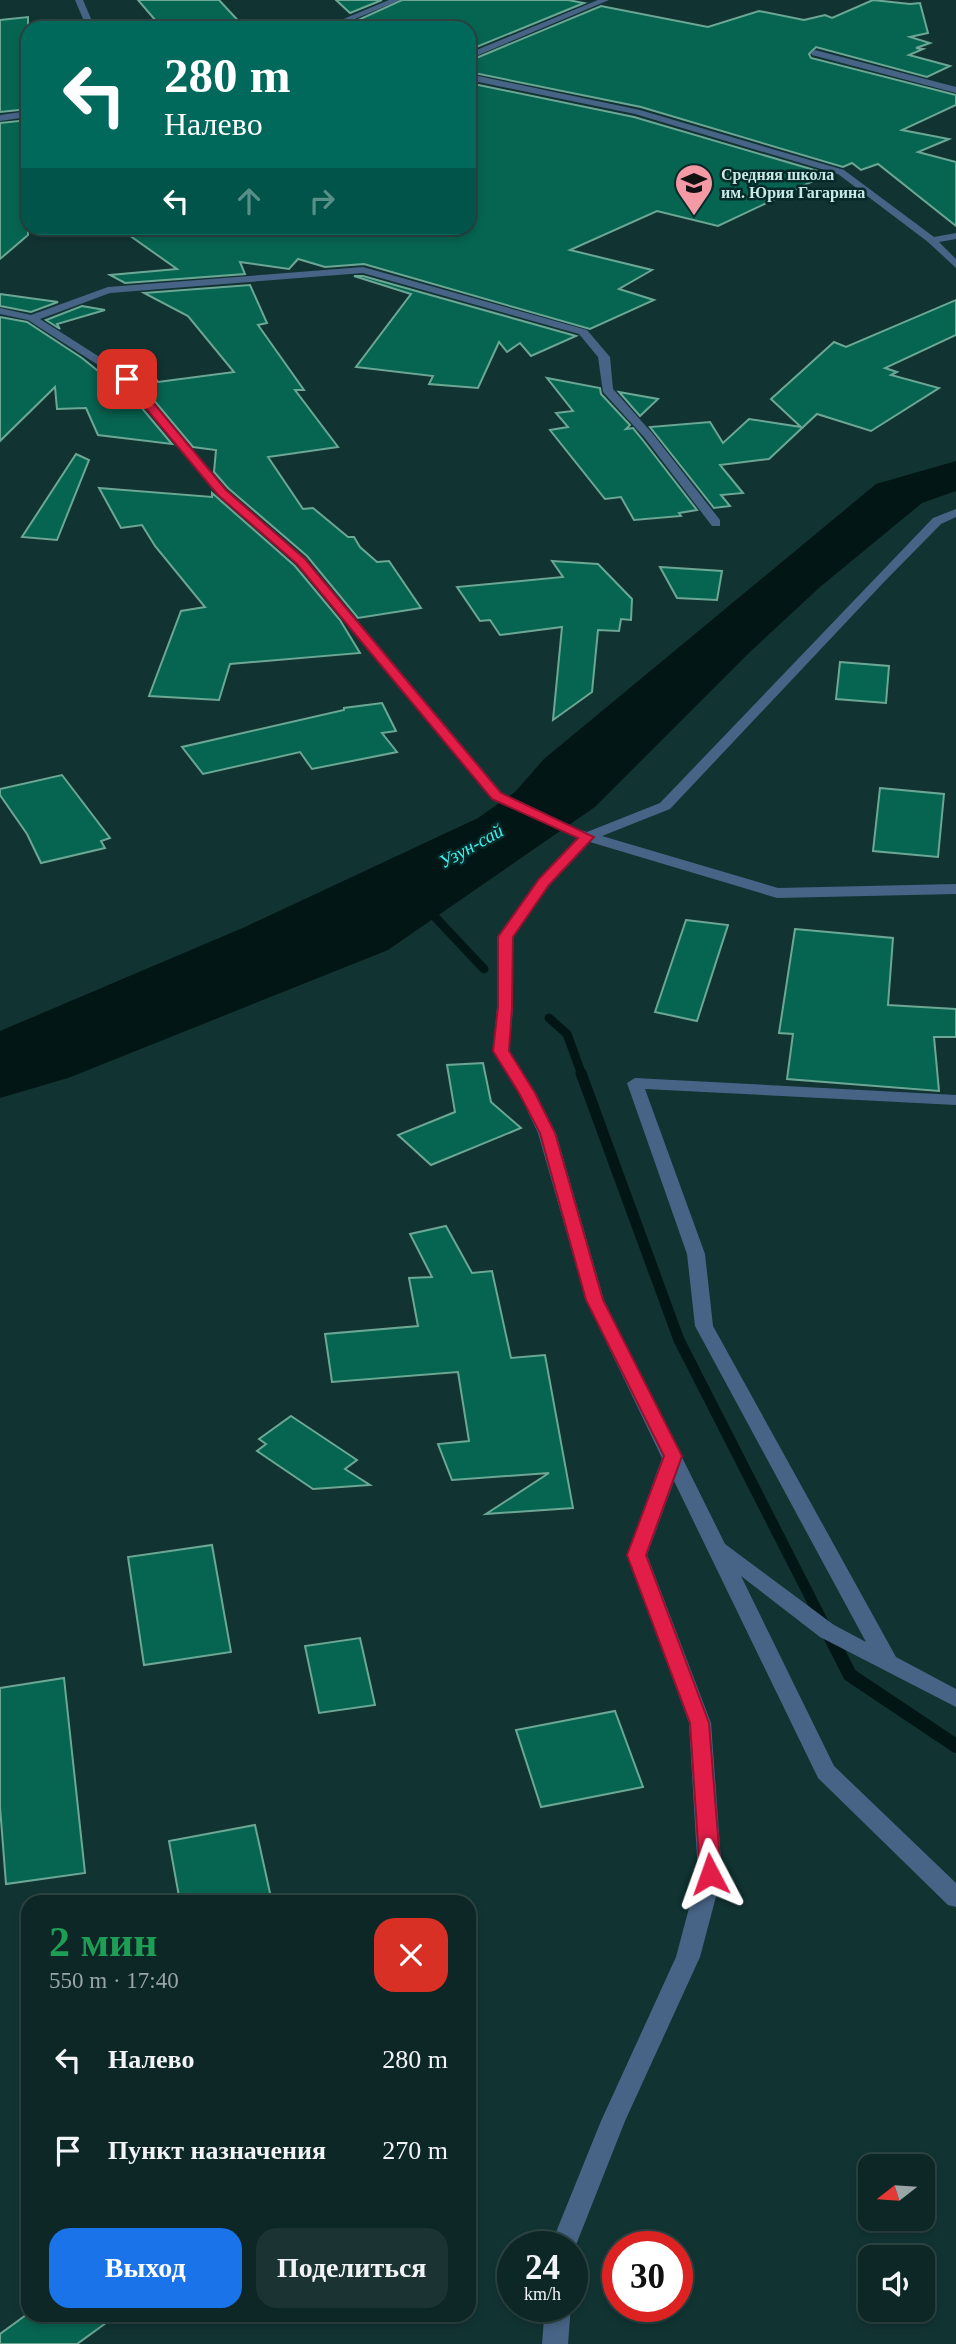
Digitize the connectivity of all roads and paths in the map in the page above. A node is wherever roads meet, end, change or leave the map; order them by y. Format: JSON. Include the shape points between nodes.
{"nodes":[{"id":1,"x":79,"y":0,"type":"edge"},
{"id":2,"x":396,"y":0,"type":"edge"},
{"id":3,"x":605,"y":0,"type":"edge"},
{"id":4,"x":88,"y":21,"type":"edge"},
{"id":5,"x":346,"y":21,"type":"edge"},
{"id":6,"x":476,"y":53,"type":"edge"},
{"id":7,"x":815,"y":53,"type":"dead end"},
{"id":8,"x":476,"y":78,"type":"edge"},
{"id":9,"x":956,"y":90,"type":"edge"},
{"id":10,"x":21,"y":115,"type":"edge"},
{"id":11,"x":0,"y":118,"type":"edge"},
{"id":12,"x":956,"y":236,"type":"edge"},
{"id":13,"x":932,"y":240,"type":"junction"},
{"id":14,"x":956,"y":265,"type":"edge"},
{"id":15,"x":0,"y":311,"type":"edge"},
{"id":16,"x":32,"y":318,"type":"junction"},
{"id":17,"x":956,"y":513,"type":"edge"},
{"id":18,"x":716,"y":523,"type":"dead end"},
{"id":19,"x":580,"y":835,"type":"junction"},
{"id":20,"x":956,"y":889,"type":"edge"},
{"id":21,"x":956,"y":1100,"type":"edge"},
{"id":22,"x":673,"y":1456,"type":"junction"},
{"id":23,"x":717,"y":1547,"type":"junction"},
{"id":24,"x":889,"y":1665,"type":"junction"},
{"id":25,"x":956,"y":1699,"type":"edge"},
{"id":26,"x":956,"y":1898,"type":"edge"},
{"id":27,"x":568,"y":2231,"type":"edge"},
{"id":28,"x":557,"y":2322,"type":"edge"},
{"id":29,"x":555,"y":2344,"type":"edge"}],
"edges":[{"from":1,"to":4,"type":"street"},
{"from":2,"to":5,"type":"street"},
{"from":3,"to":6,"type":"street"},
{"from":7,"to":9,"type":"street"},
{"from":8,"to":13,"type":"street","via":[[637,112],[841,172]]},
{"from":10,"to":11,"type":"street"},
{"from":12,"to":13,"type":"street"},
{"from":13,"to":14,"type":"street"},
{"from":15,"to":16,"type":"street"},
{"from":16,"to":18,"type":"street","via":[[108,290],[363,270],[583,332],[604,356],[607,390]]},
{"from":16,"to":19,"type":"street","via":[[127,379],[222,493],[301,561],[497,796]]},
{"from":17,"to":19,"type":"street","via":[[937,521],[898,560],[665,806]]},
{"from":19,"to":20,"type":"street","via":[[777,893]]},
{"from":19,"to":22,"type":"street","via":[[505,937],[501,1051],[547,1133],[595,1300]]},
{"from":21,"to":24,"type":"street","via":[[635,1083],[696,1254],[704,1326]]},
{"from":22,"to":23,"type":"street"},
{"from":22,"to":27,"type":"street","via":[[637,1555],[699,1723],[710,1874],[688,1957],[612,2121]]},
{"from":23,"to":24,"type":"street","via":[[827,1630]]},
{"from":23,"to":26,"type":"street","via":[[826,1772]]},
{"from":24,"to":25,"type":"street"},
{"from":28,"to":29,"type":"street"}]}
